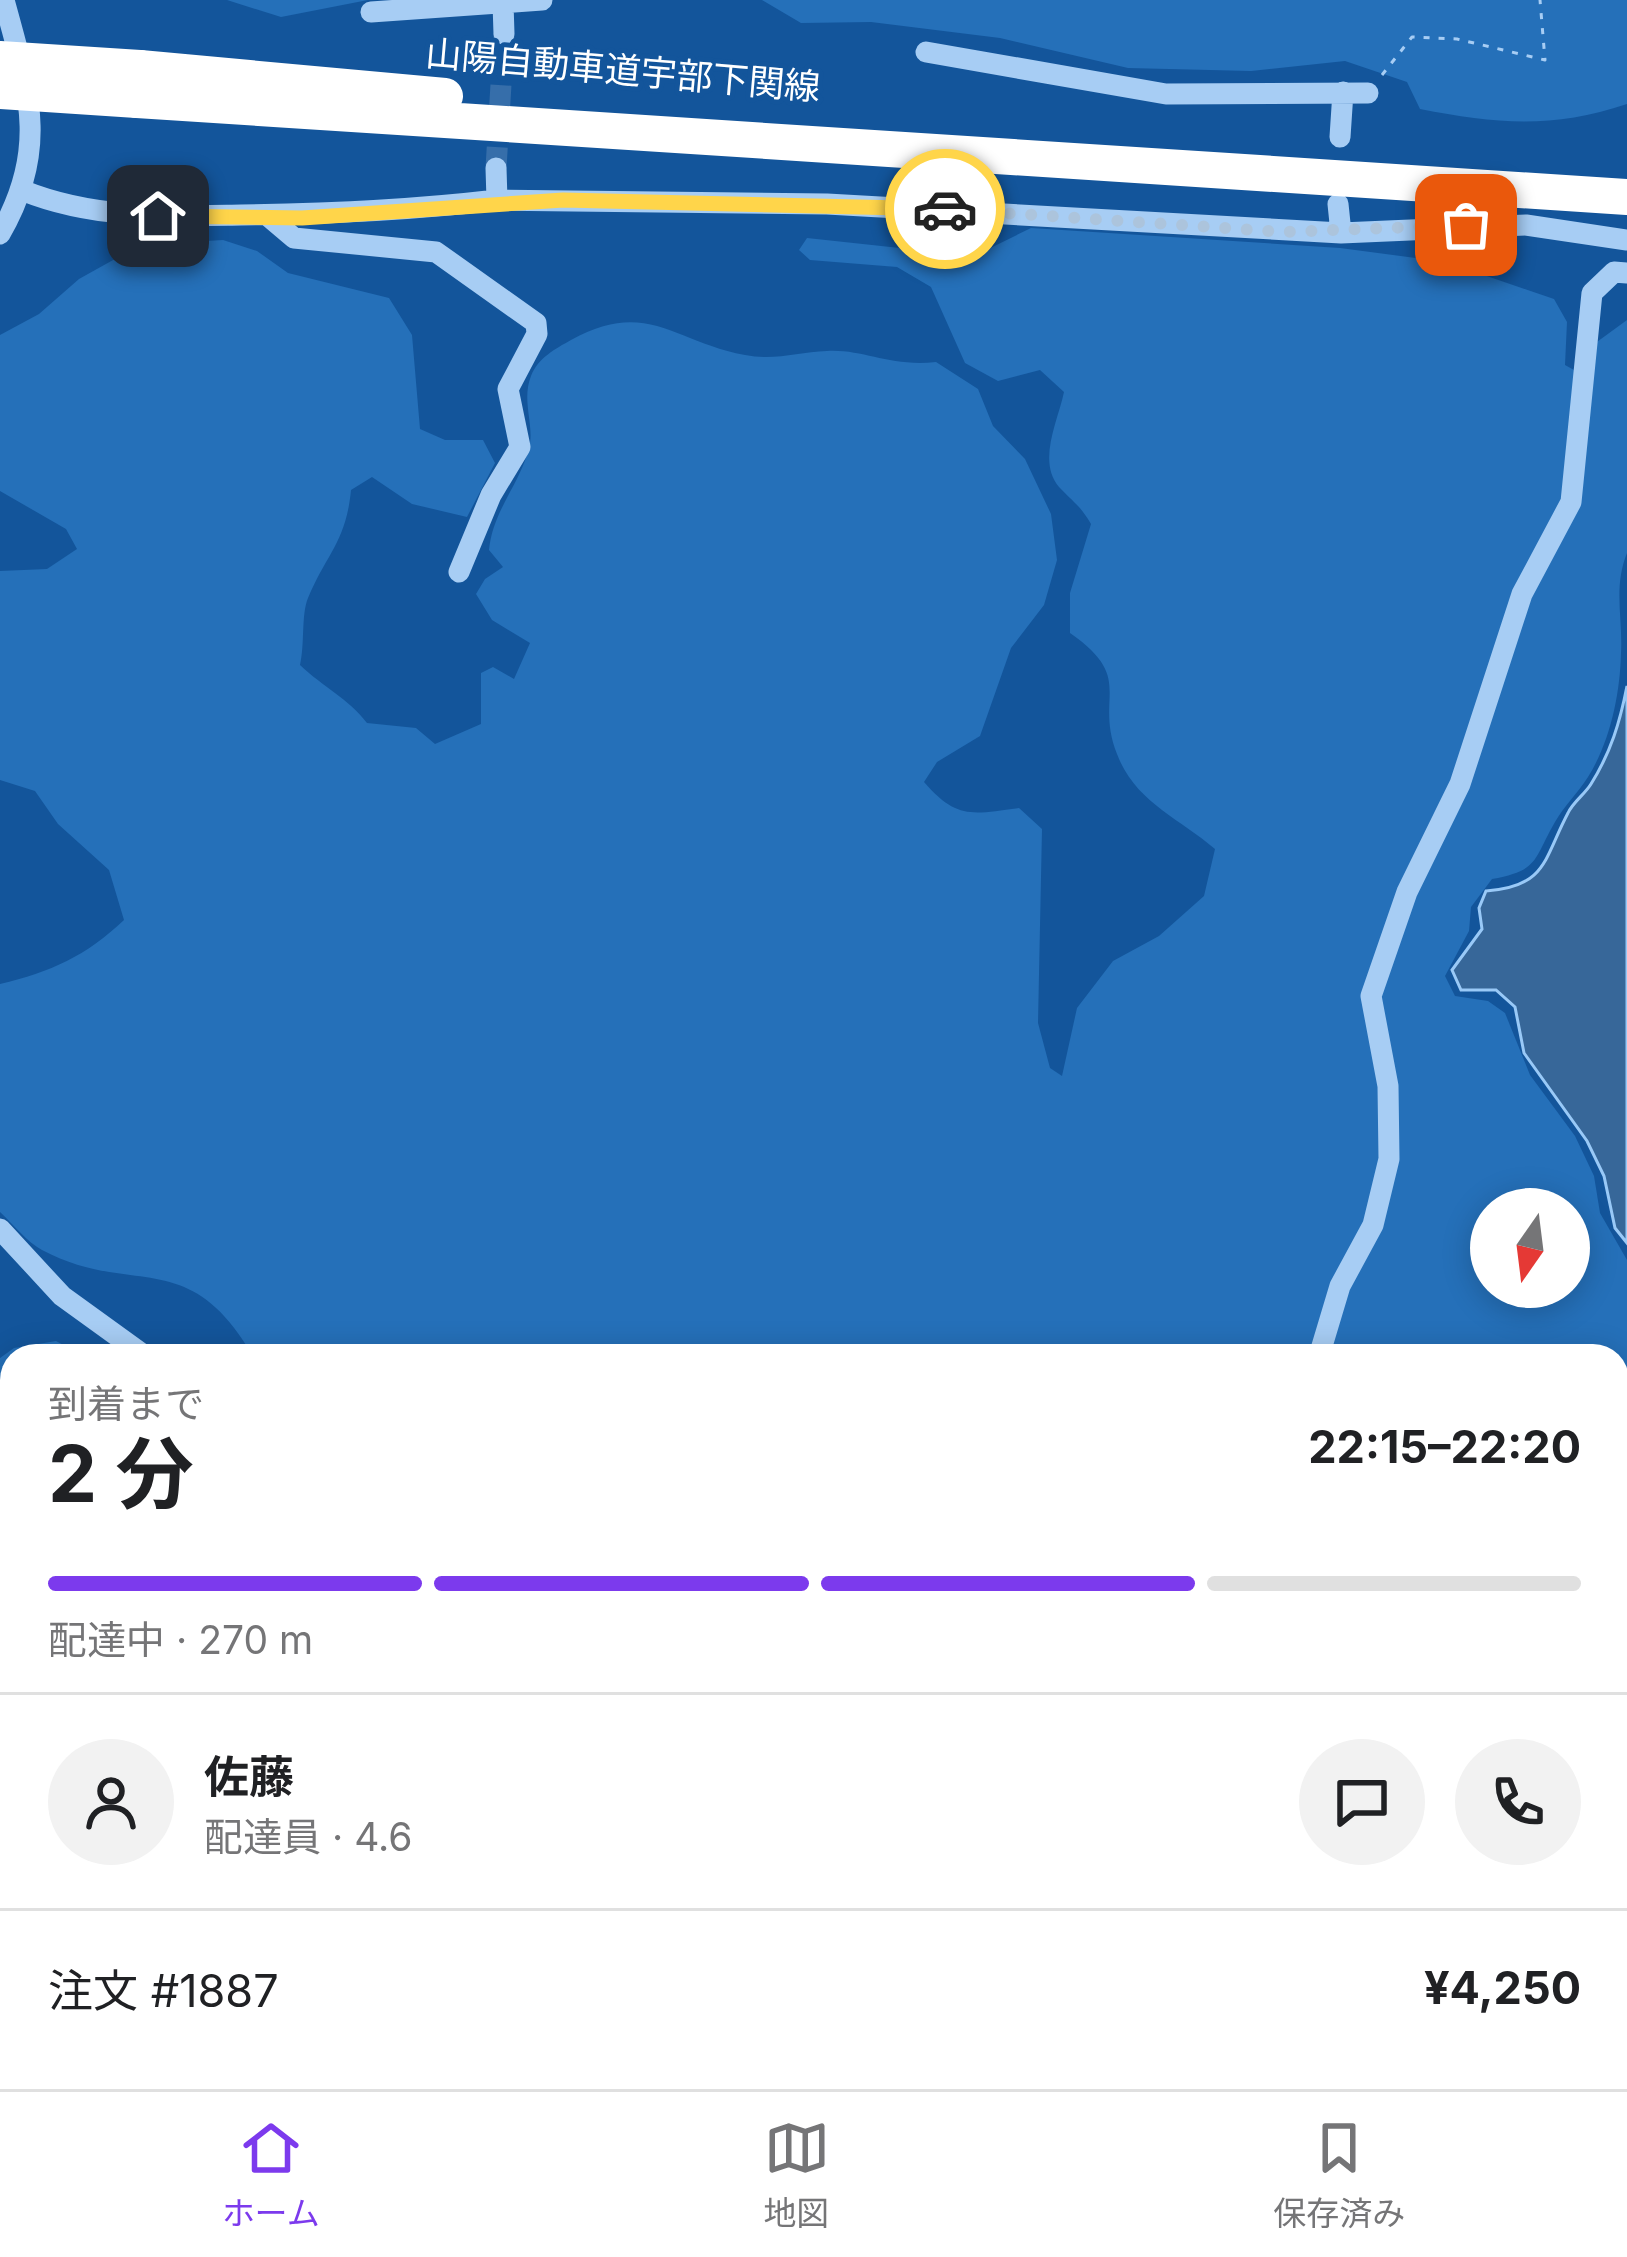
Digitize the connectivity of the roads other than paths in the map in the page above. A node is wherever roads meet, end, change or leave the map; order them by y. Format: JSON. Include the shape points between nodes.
{"nodes":[{"id":1,"x":4,"y":0,"type":"edge"},
{"id":2,"x":542,"y":0,"type":"edge"},
{"id":3,"x":503,"y":3,"type":"edge"},
{"id":4,"x":371,"y":12,"type":"dead end"},
{"id":5,"x":504,"y":34,"type":"tunnel mouth"},
{"id":6,"x":926,"y":52,"type":"dead end"},
{"id":7,"x":0,"y":59,"type":"edge"},
{"id":8,"x":139,"y":84,"type":"junction"},
{"id":9,"x":0,"y":91,"type":"edge"},
{"id":10,"x":1343,"y":92,"type":"junction"},
{"id":11,"x":1368,"y":93,"type":"road end"},
{"id":12,"x":1340,"y":137,"type":"dead end"},
{"id":13,"x":496,"y":168,"type":"tunnel mouth"},
{"id":14,"x":24,"y":191,"type":"junction"},
{"id":15,"x":1627,"y":196,"type":"edge"},
{"id":16,"x":497,"y":200,"type":"junction"},
{"id":17,"x":1338,"y":204,"type":"dead end"},
{"id":18,"x":268,"y":216,"type":"junction"},
{"id":19,"x":0,"y":233,"type":"edge"},
{"id":20,"x":1341,"y":233,"type":"junction"},
{"id":21,"x":1627,"y":240,"type":"edge"},
{"id":22,"x":1627,"y":273,"type":"edge"},
{"id":23,"x":459,"y":572,"type":"dead end"},
{"id":24,"x":0,"y":1229,"type":"edge"},
{"id":25,"x":128,"y":1344,"type":"edge"},
{"id":26,"x":1323,"y":1344,"type":"edge"}],
"edges":[{"from":1,"to":14,"type":"street","via":[[33,109]]},
{"from":2,"to":3,"type":"street"},
{"from":3,"to":4,"type":"street"},
{"from":3,"to":5,"type":"street"},
{"from":6,"to":10,"type":"street","via":[[1166,94]]},
{"from":7,"to":8,"type":"highway","name":"山陽自動車道宇部下関線","bridge":true},
{"from":8,"to":9,"type":"highway","name":"山陽自動車道宇部下関線","bridge":true},
{"from":8,"to":15,"type":"highway","name":"山陽自動車道宇部下関線"},
{"from":10,"to":11,"type":"street"},
{"from":10,"to":12,"type":"street"},
{"from":13,"to":16,"type":"street"},
{"from":14,"to":18,"type":"street","via":[[130,215]]},
{"from":14,"to":19,"type":"street"},
{"from":16,"to":18,"type":"street"},
{"from":16,"to":20,"type":"street","via":[[827,204]]},
{"from":17,"to":20,"type":"street"},
{"from":18,"to":23,"type":"street","via":[[294,238],[436,252],[536,323],[508,389],[520,447]]},
{"from":20,"to":21,"type":"street","via":[[1526,225]]},
{"from":22,"to":26,"type":"street","via":[[1614,272],[1592,293],[1571,502],[1522,595],[1460,784],[1407,892],[1371,996],[1388,1086],[1389,1159],[1373,1225],[1340,1286]]},
{"from":24,"to":25,"type":"street","via":[[62,1296]]}]}
